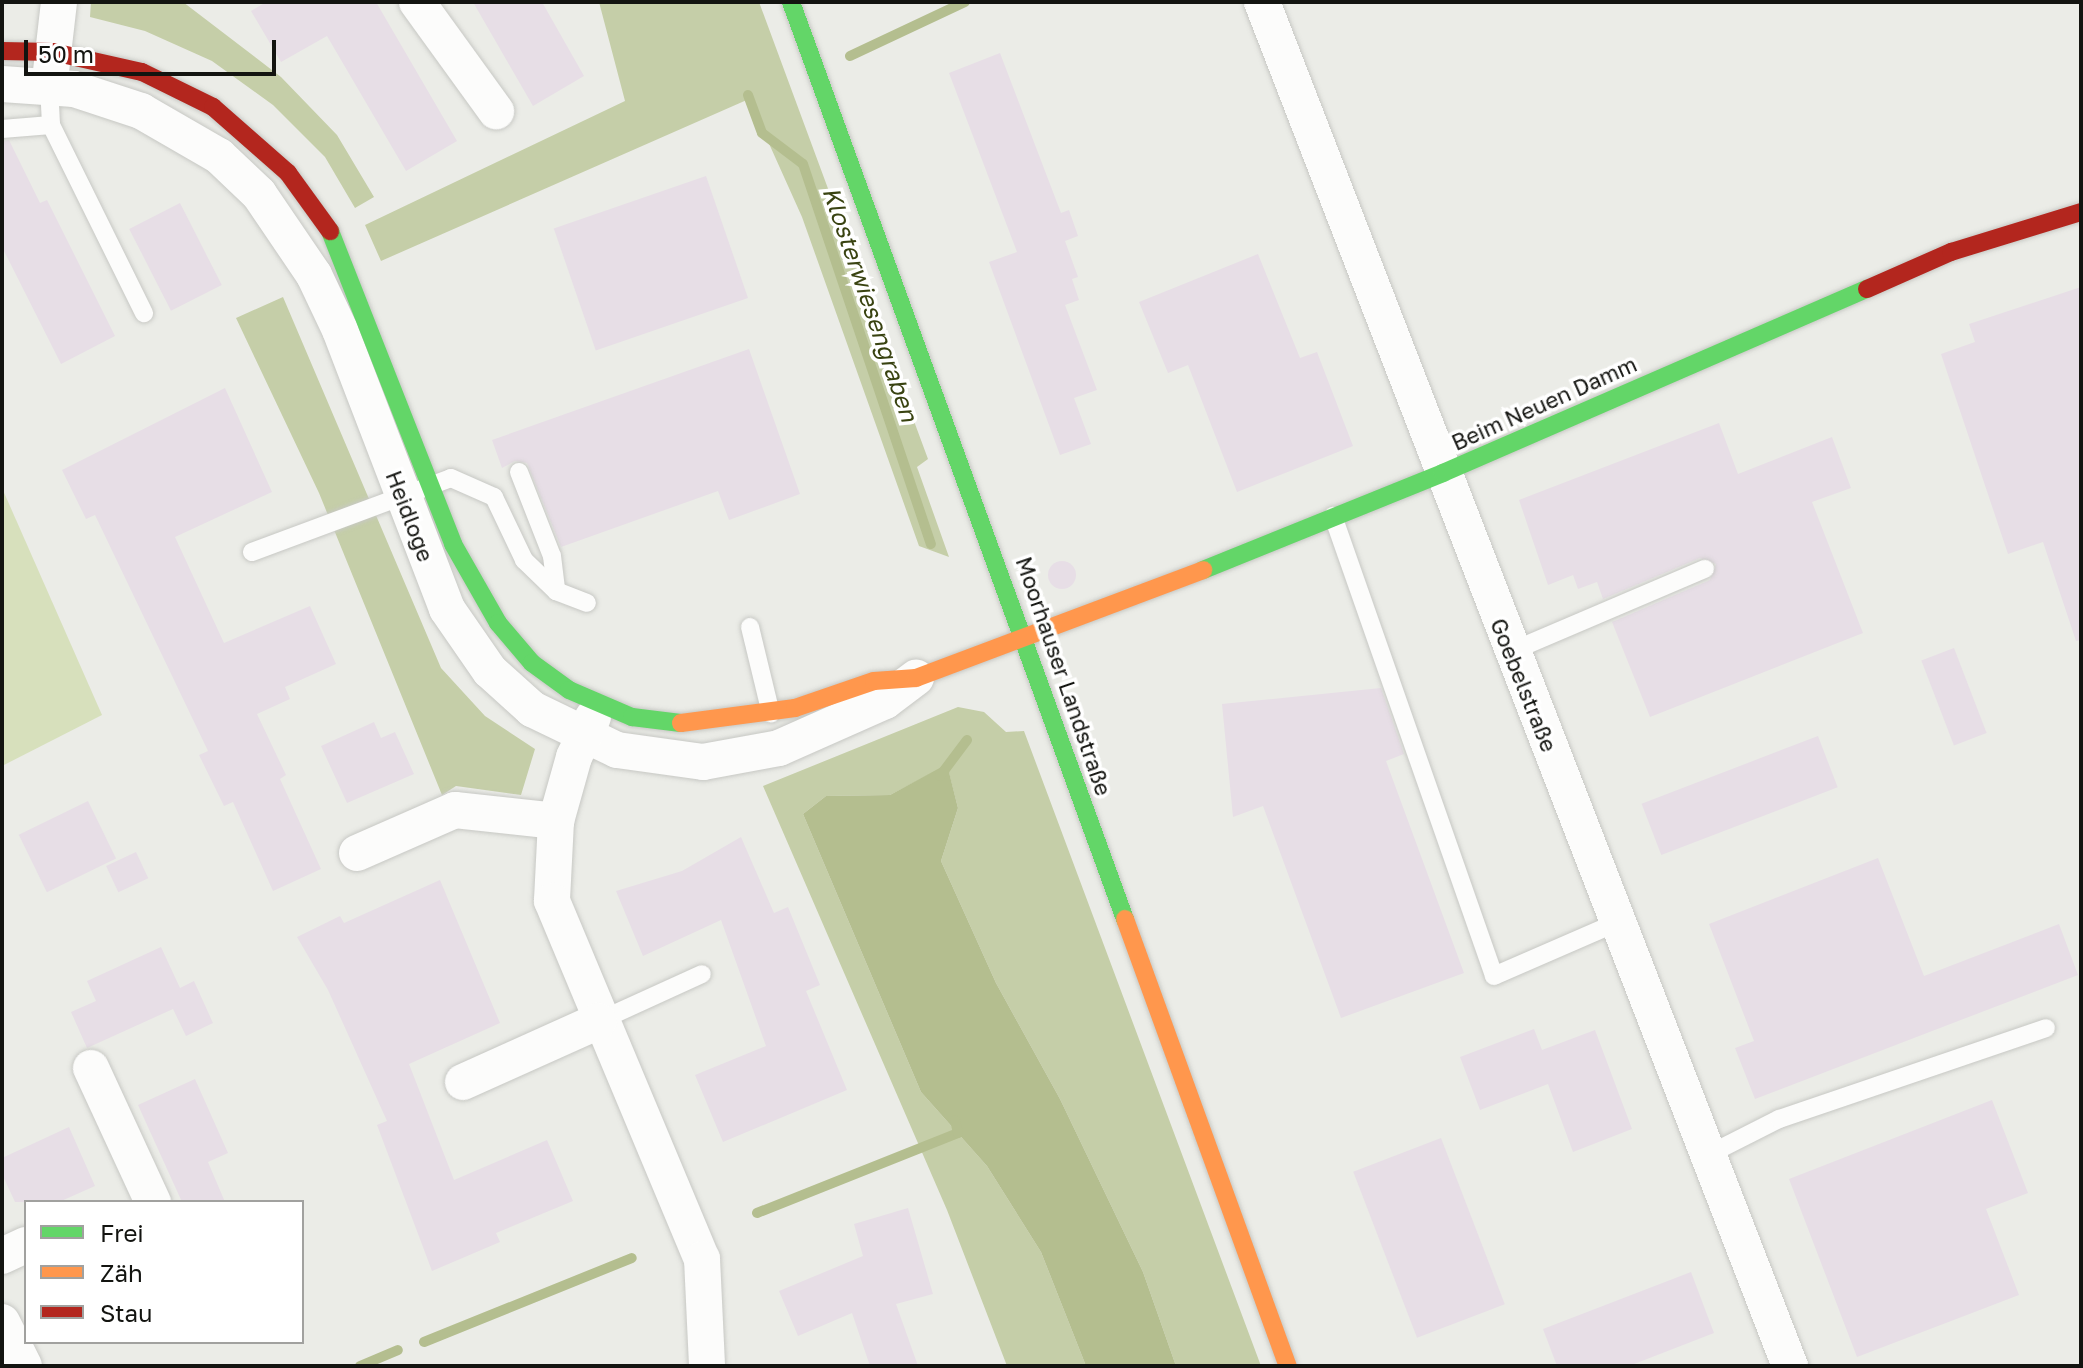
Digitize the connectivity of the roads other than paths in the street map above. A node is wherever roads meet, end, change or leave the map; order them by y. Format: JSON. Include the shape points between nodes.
{"nodes":[{"id":1,"x":59,"y":2,"type":"edge"},
{"id":2,"x":417,"y":2,"type":"edge"},
{"id":3,"x":791,"y":2,"type":"edge"},
{"id":4,"x":1262,"y":2,"type":"edge"},
{"id":5,"x":2,"y":51,"type":"edge"},
{"id":6,"x":51,"y":68,"type":"junction"},
{"id":7,"x":2,"y":84,"type":"edge"},
{"id":8,"x":496,"y":111,"type":"dead end"},
{"id":9,"x":51,"y":125,"type":"junction"},
{"id":10,"x":2,"y":129,"type":"edge"},
{"id":11,"x":2081,"y":212,"type":"edge"},
{"id":12,"x":144,"y":313,"type":"dead end"},
{"id":13,"x":519,"y":472,"type":"dead end"},
{"id":14,"x":1443,"y":473,"type":"junction"},
{"id":15,"x":417,"y":492,"type":"junction"},
{"id":16,"x":1332,"y":514,"type":"junction"},
{"id":17,"x":252,"y":552,"type":"dead end"},
{"id":18,"x":1705,"y":569,"type":"dead end"},
{"id":19,"x":556,"y":591,"type":"junction"},
{"id":20,"x":587,"y":603,"type":"dead end"},
{"id":21,"x":750,"y":627,"type":"dead end"},
{"id":22,"x":1026,"y":639,"type":"junction"},
{"id":23,"x":1510,"y":652,"type":"junction"},
{"id":24,"x":916,"y":678,"type":"junction"},
{"id":25,"x":771,"y":713,"type":"junction"},
{"id":26,"x":591,"y":722,"type":"junction"},
{"id":27,"x":779,"y":748,"type":"junction"},
{"id":28,"x":556,"y":821,"type":"junction"},
{"id":29,"x":357,"y":853,"type":"dead end"},
{"id":30,"x":1618,"y":922,"type":"junction"},
{"id":31,"x":702,"y":974,"type":"dead end"},
{"id":32,"x":599,"y":1021,"type":"junction"},
{"id":33,"x":2046,"y":1028,"type":"dead end"},
{"id":34,"x":91,"y":1068,"type":"dead end"},
{"id":35,"x":463,"y":1082,"type":"dead end"},
{"id":36,"x":1708,"y":1155,"type":"junction"},
{"id":37,"x":141,"y":1198,"type":"edge"},
{"id":38,"x":24,"y":1246,"type":"edge"},
{"id":39,"x":2,"y":1256,"type":"edge"},
{"id":40,"x":2,"y":1322,"type":"edge"},
{"id":41,"x":24,"y":1366,"type":"edge"},
{"id":42,"x":707,"y":1366,"type":"edge"},
{"id":43,"x":1288,"y":1366,"type":"edge"},
{"id":44,"x":1790,"y":1366,"type":"edge"}],
"edges":[{"from":1,"to":6,"type":"street"},
{"from":2,"to":8,"type":"street"},
{"from":3,"to":22,"type":"street","name":"Moorhauser Landstraße"},
{"from":4,"to":14,"type":"street","name":"Goebelstraße"},
{"from":5,"to":6,"type":"street","name":"Heidloge"},
{"from":6,"to":7,"type":"street","name":"Heidloge"},
{"from":6,"to":9,"type":"lane"},
{"from":6,"to":15,"type":"street","name":"Heidloge","via":[[172,126],[219,156],[259,194],[300,253]]},
{"from":9,"to":10,"type":"lane"},
{"from":9,"to":12,"type":"lane"},
{"from":11,"to":14,"type":"street","name":"Beim Neuen Damm","via":[[1951,252]]},
{"from":13,"to":19,"type":"lane","via":[[552,556]]},
{"from":14,"to":16,"type":"street","name":"Beim Neuen Damm"},
{"from":14,"to":23,"type":"street","name":"Goebelstraße"},
{"from":15,"to":17,"type":"lane"},
{"from":15,"to":19,"type":"lane","via":[[451,478],[494,497],[524,560]]},
{"from":15,"to":26,"type":"street","name":"Heidloge","via":[[447,609],[475,652],[506,690]]},
{"from":16,"to":22,"type":"street","name":"Beim Neuen Damm"},
{"from":16,"to":30,"type":"lane","via":[[1494,976]]},
{"from":18,"to":23,"type":"lane"},
{"from":19,"to":20,"type":"lane"},
{"from":21,"to":25,"type":"lane"},
{"from":22,"to":24,"type":"street","name":"Heidloge"},
{"from":22,"to":43,"type":"street","name":"Moorhauser Landstraße"},
{"from":23,"to":30,"type":"street","name":"Goebelstraße"},
{"from":24,"to":25,"type":"street","name":"Heidloge","via":[[874,681]]},
{"from":24,"to":27,"type":"street","name":"Heidloge","via":[[885,701]]},
{"from":25,"to":26,"type":"street","name":"Heidloge","via":[[673,724]]},
{"from":25,"to":27,"type":"lane"},
{"from":26,"to":27,"type":"street","name":"Heidloge","via":[[674,761],[732,758]]},
{"from":26,"to":28,"type":"street"},
{"from":28,"to":29,"type":"street","via":[[455,810]]},
{"from":28,"to":32,"type":"street","via":[[552,901]]},
{"from":30,"to":36,"type":"street","name":"Goebelstraße"},
{"from":31,"to":32,"type":"lane"},
{"from":32,"to":35,"type":"street"},
{"from":32,"to":42,"type":"street","via":[[702,1259]]},
{"from":33,"to":36,"type":"lane","via":[[1779,1119]]},
{"from":34,"to":37,"type":"street"},
{"from":36,"to":44,"type":"street","name":"Goebelstraße"},
{"from":38,"to":39,"type":"street"},
{"from":40,"to":41,"type":"street"}]}
